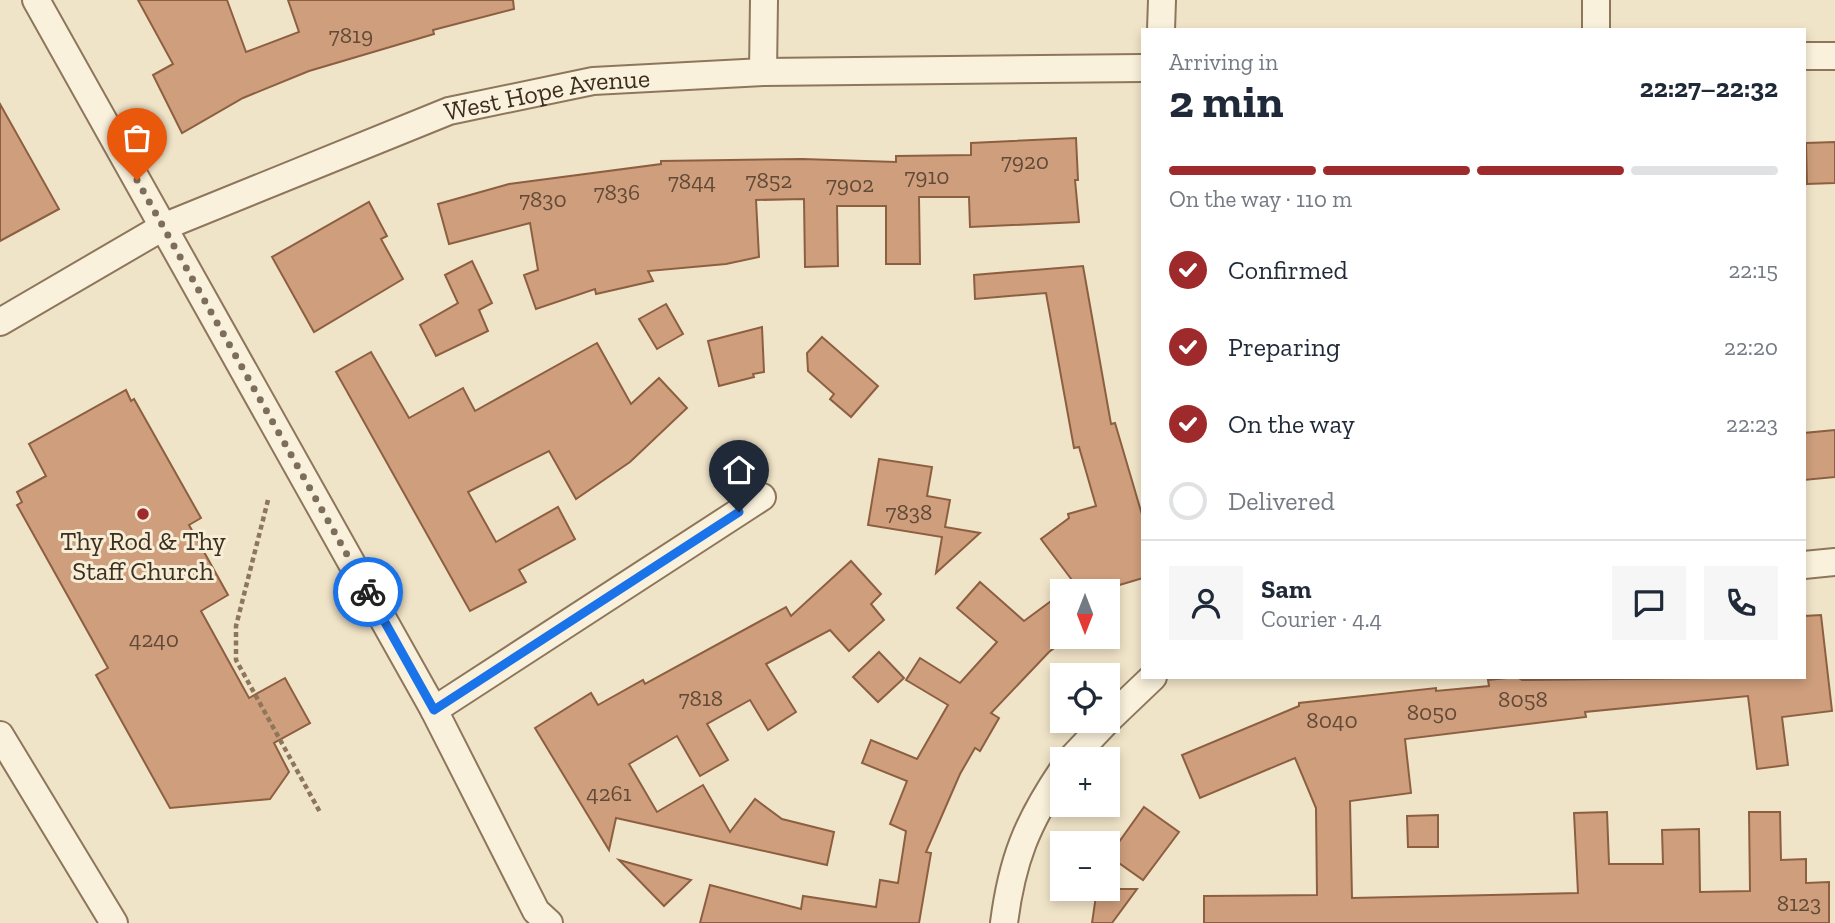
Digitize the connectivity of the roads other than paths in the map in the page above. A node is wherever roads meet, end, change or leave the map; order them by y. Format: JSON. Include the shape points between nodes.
{"nodes":[{"id":1,"x":36,"y":0,"type":"edge"},
{"id":2,"x":764,"y":0,"type":"edge"},
{"id":3,"x":1162,"y":0,"type":"edge"},
{"id":4,"x":1596,"y":0,"type":"edge"},
{"id":5,"x":1161,"y":28,"type":"edge"},
{"id":6,"x":1596,"y":28,"type":"edge"},
{"id":7,"x":1806,"y":56,"type":"edge"},
{"id":8,"x":1835,"y":56,"type":"edge"},
{"id":9,"x":1141,"y":68,"type":"edge"},
{"id":10,"x":763,"y":72,"type":"junction"},
{"id":11,"x":163,"y":227,"type":"junction"},
{"id":12,"x":0,"y":323,"type":"edge"},
{"id":13,"x":762,"y":497,"type":"dead end"},
{"id":14,"x":1835,"y":562,"type":"edge"},
{"id":15,"x":1806,"y":565,"type":"edge"},
{"id":16,"x":1151,"y":679,"type":"edge"},
{"id":17,"x":1120,"y":708,"type":"edge"},
{"id":18,"x":434,"y":710,"type":"junction"},
{"id":19,"x":1095,"y":733,"type":"edge"},
{"id":20,"x":0,"y":735,"type":"edge"},
{"id":21,"x":1082,"y":747,"type":"edge"},
{"id":22,"x":1050,"y":788,"type":"edge"},
{"id":23,"x":114,"y":923,"type":"edge"},
{"id":24,"x":549,"y":923,"type":"edge"},
{"id":25,"x":1004,"y":923,"type":"edge"}],
"edges":[{"from":1,"to":11,"type":"street"},
{"from":2,"to":10,"type":"street"},
{"from":3,"to":5,"type":"street"},
{"from":4,"to":6,"type":"street"},
{"from":7,"to":8,"type":"street"},
{"from":9,"to":10,"type":"street","name":"West Hope Avenue"},
{"from":10,"to":11,"type":"street","name":"West Hope Avenue","via":[[593,81],[449,111]]},
{"from":11,"to":12,"type":"street","name":"West Hope Avenue"},
{"from":11,"to":18,"type":"street"},
{"from":13,"to":18,"type":"street"},
{"from":14,"to":15,"type":"street"},
{"from":16,"to":17,"type":"street"},
{"from":18,"to":24,"type":"street","via":[[536,911]]},
{"from":19,"to":21,"type":"street"},
{"from":20,"to":23,"type":"street"},
{"from":22,"to":25,"type":"street","via":[[1037,807],[1010,875]]}]}
